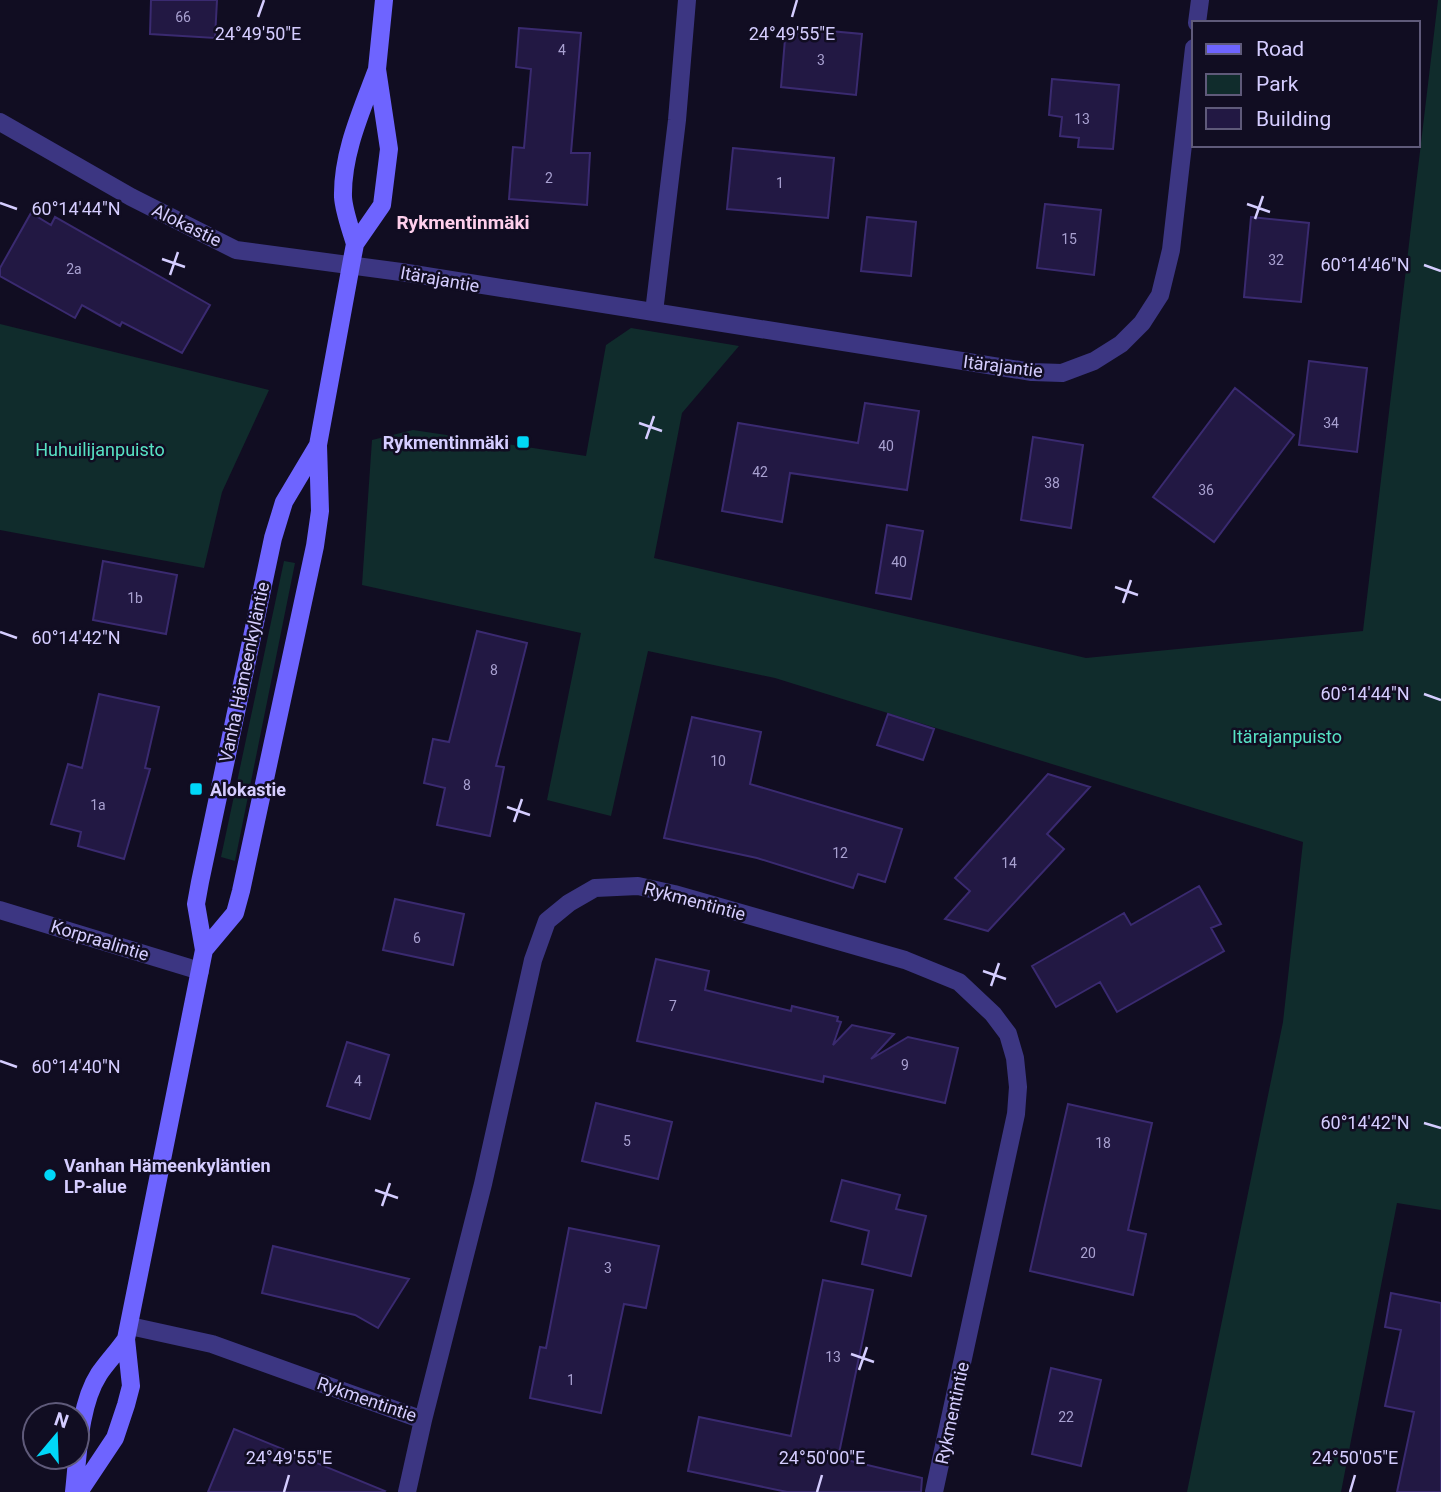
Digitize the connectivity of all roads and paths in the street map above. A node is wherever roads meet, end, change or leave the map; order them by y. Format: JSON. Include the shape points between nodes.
{"nodes":[{"id":1,"x":384,"y":0,"type":"edge"},
{"id":2,"x":687,"y":0,"type":"edge"},
{"id":3,"x":1200,"y":0,"type":"edge"},
{"id":4,"x":1197,"y":21,"type":"edge"},
{"id":5,"x":1192,"y":66,"type":"edge"},
{"id":6,"x":377,"y":69,"type":"junction"},
{"id":7,"x":0,"y":121,"type":"edge"},
{"id":8,"x":355,"y":244,"type":"junction"},
{"id":9,"x":351,"y":265,"type":"junction"},
{"id":10,"x":654,"y":312,"type":"junction"},
{"id":11,"x":318,"y":445,"type":"junction"},
{"id":12,"x":0,"y":910,"type":"edge"},
{"id":13,"x":204,"y":950,"type":"junction"},
{"id":14,"x":200,"y":971,"type":"junction"},
{"id":15,"x":128,"y":1332,"type":"junction"},
{"id":16,"x":423,"y":1420,"type":"junction"},
{"id":17,"x":76,"y":1492,"type":"edge"},
{"id":18,"x":407,"y":1492,"type":"edge"},
{"id":19,"x":934,"y":1492,"type":"edge"}],
"edges":[{"from":1,"to":6,"type":"street","name":"Vanha Hämeenkyläntie"},
{"from":2,"to":10,"type":"street"},
{"from":3,"to":4,"type":"street"},
{"from":5,"to":10,"type":"street","name":"Itärajantie","via":[[1171,250],[1160,295],[1142,323],[1094,361],[1062,373],[1032,372]]},
{"from":6,"to":8,"type":"street","name":"Vanha Hämeenkyläntie","via":[[345,172],[343,199]]},
{"from":6,"to":8,"type":"street","name":"Vanha Hämeenkyläntie","via":[[389,149],[382,205]]},
{"from":7,"to":9,"type":"street","name":"Alokastie","via":[[131,197],[236,250]]},
{"from":8,"to":9,"type":"street","name":"Vanha Hämeenkyläntie"},
{"from":9,"to":10,"type":"street","name":"Itärajantie"},
{"from":9,"to":11,"type":"street","name":"Vanha Hämeenkyläntie"},
{"from":11,"to":13,"type":"street","name":"Vanha Hämeenkyläntie","via":[[284,502],[273,538],[196,904]]},
{"from":11,"to":13,"type":"street","name":"Vanha Hämeenkyläntie","via":[[320,511],[315,546],[241,891],[235,913]]},
{"from":12,"to":14,"type":"street","name":"Korpraalintie"},
{"from":13,"to":14,"type":"street","name":"Vanha Hämeenkyläntie"},
{"from":14,"to":15,"type":"street","name":"Vanha Hämeenkyläntie"},
{"from":15,"to":16,"type":"street","name":"Rykmentintie","via":[[212,1345]]},
{"from":15,"to":17,"type":"street","name":"Vanha Hämeenkyläntie","via":[[98,1376],[91,1395],[82,1426]]},
{"from":15,"to":17,"type":"street","name":"Vanha Hämeenkyläntie","via":[[131,1386],[126,1405],[114,1438]]},
{"from":16,"to":18,"type":"street"},
{"from":16,"to":19,"type":"street","name":"Rykmentintie","via":[[533,960],[547,921],[595,888],[638,886],[905,960],[959,982],[1008,1034],[1018,1087],[1016,1114]]}]}
